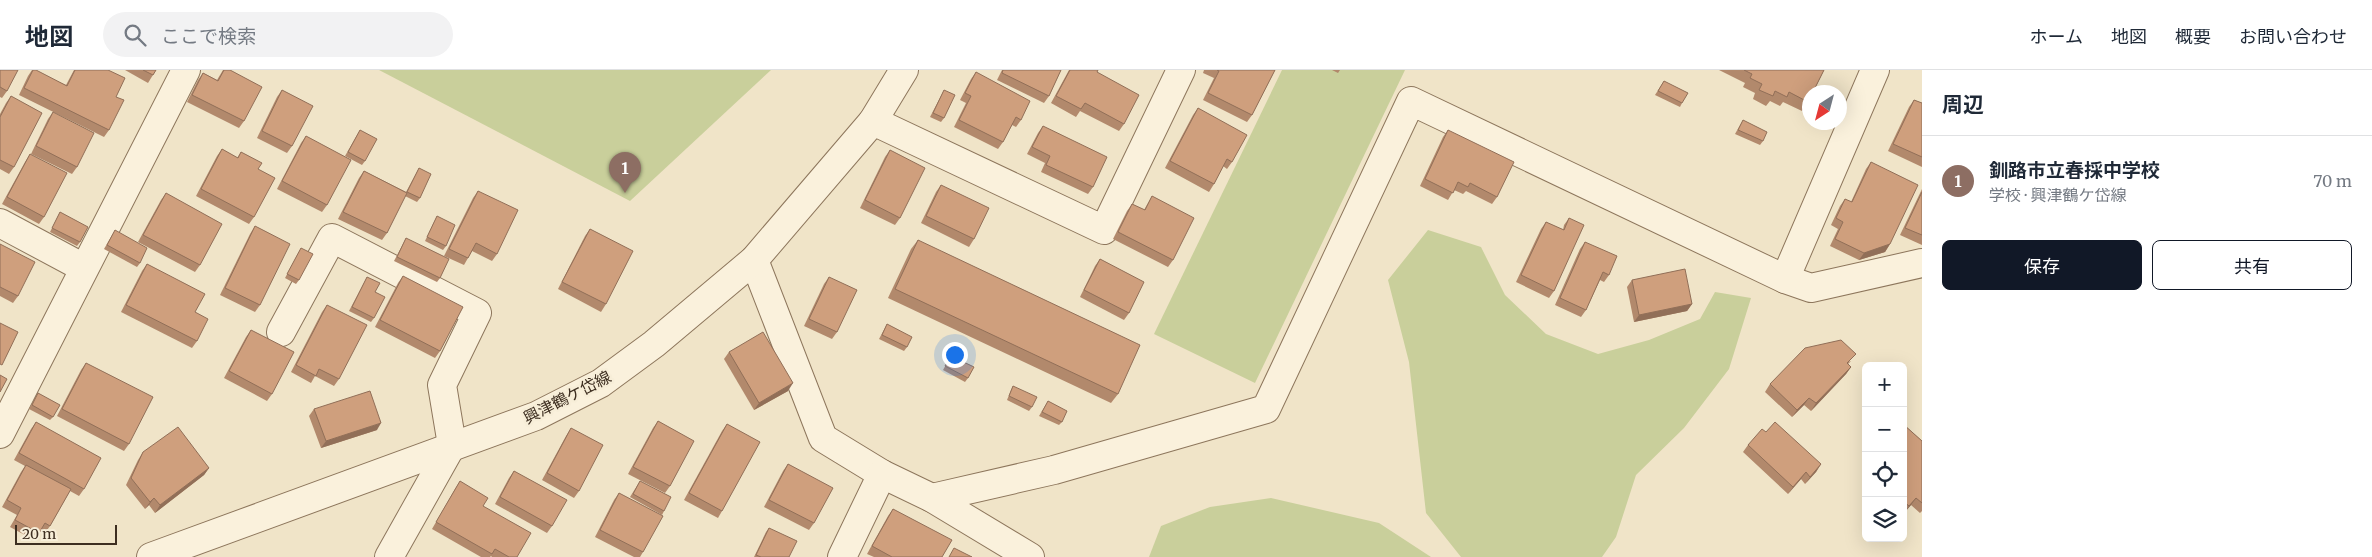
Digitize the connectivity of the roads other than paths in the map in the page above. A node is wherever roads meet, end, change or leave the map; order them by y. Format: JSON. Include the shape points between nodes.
{"nodes":[{"id":1,"x":186,"y":70,"type":"edge"},
{"id":2,"x":904,"y":70,"type":"edge"},
{"id":3,"x":1182,"y":70,"type":"edge"},
{"id":4,"x":1874,"y":70,"type":"edge"},
{"id":5,"x":873,"y":121,"type":"junction"},
{"id":6,"x":0,"y":223,"type":"edge"},
{"id":7,"x":754,"y":260,"type":"junction"},
{"id":8,"x":1922,"y":263,"type":"edge"},
{"id":9,"x":84,"y":268,"type":"junction"},
{"id":10,"x":1785,"y":279,"type":"junction"},
{"id":11,"x":281,"y":332,"type":"dead end"},
{"id":12,"x":0,"y":434,"type":"edge"},
{"id":13,"x":452,"y":445,"type":"junction"},
{"id":14,"x":882,"y":474,"type":"junction"},
{"id":15,"x":932,"y":498,"type":"junction"},
{"id":16,"x":151,"y":557,"type":"edge"},
{"id":17,"x":389,"y":557,"type":"edge"},
{"id":18,"x":842,"y":557,"type":"edge"},
{"id":19,"x":1030,"y":557,"type":"edge"}],
"edges":[{"from":1,"to":9,"type":"street"},
{"from":2,"to":5,"type":"street","name":"興津鶴ケ岱線"},
{"from":3,"to":5,"type":"street","via":[[1104,230]]},
{"from":4,"to":10,"type":"street"},
{"from":5,"to":7,"type":"street","name":"興津鶴ケ岱線"},
{"from":6,"to":9,"type":"street"},
{"from":7,"to":13,"type":"street","name":"興津鶴ケ岱線","via":[[654,344],[601,383],[536,416]]},
{"from":7,"to":14,"type":"street","via":[[824,438]]},
{"from":8,"to":10,"type":"street","via":[[1812,288]]},
{"from":9,"to":12,"type":"street"},
{"from":10,"to":15,"type":"street","via":[[1411,101],[1266,409],[1054,470]]},
{"from":11,"to":13,"type":"street","via":[[332,238],[476,313],[442,385]]},
{"from":13,"to":16,"type":"street","name":"興津鶴ケ岱線"},
{"from":13,"to":17,"type":"street"},
{"from":14,"to":15,"type":"street"},
{"from":14,"to":18,"type":"street"},
{"from":15,"to":19,"type":"street"}]}
